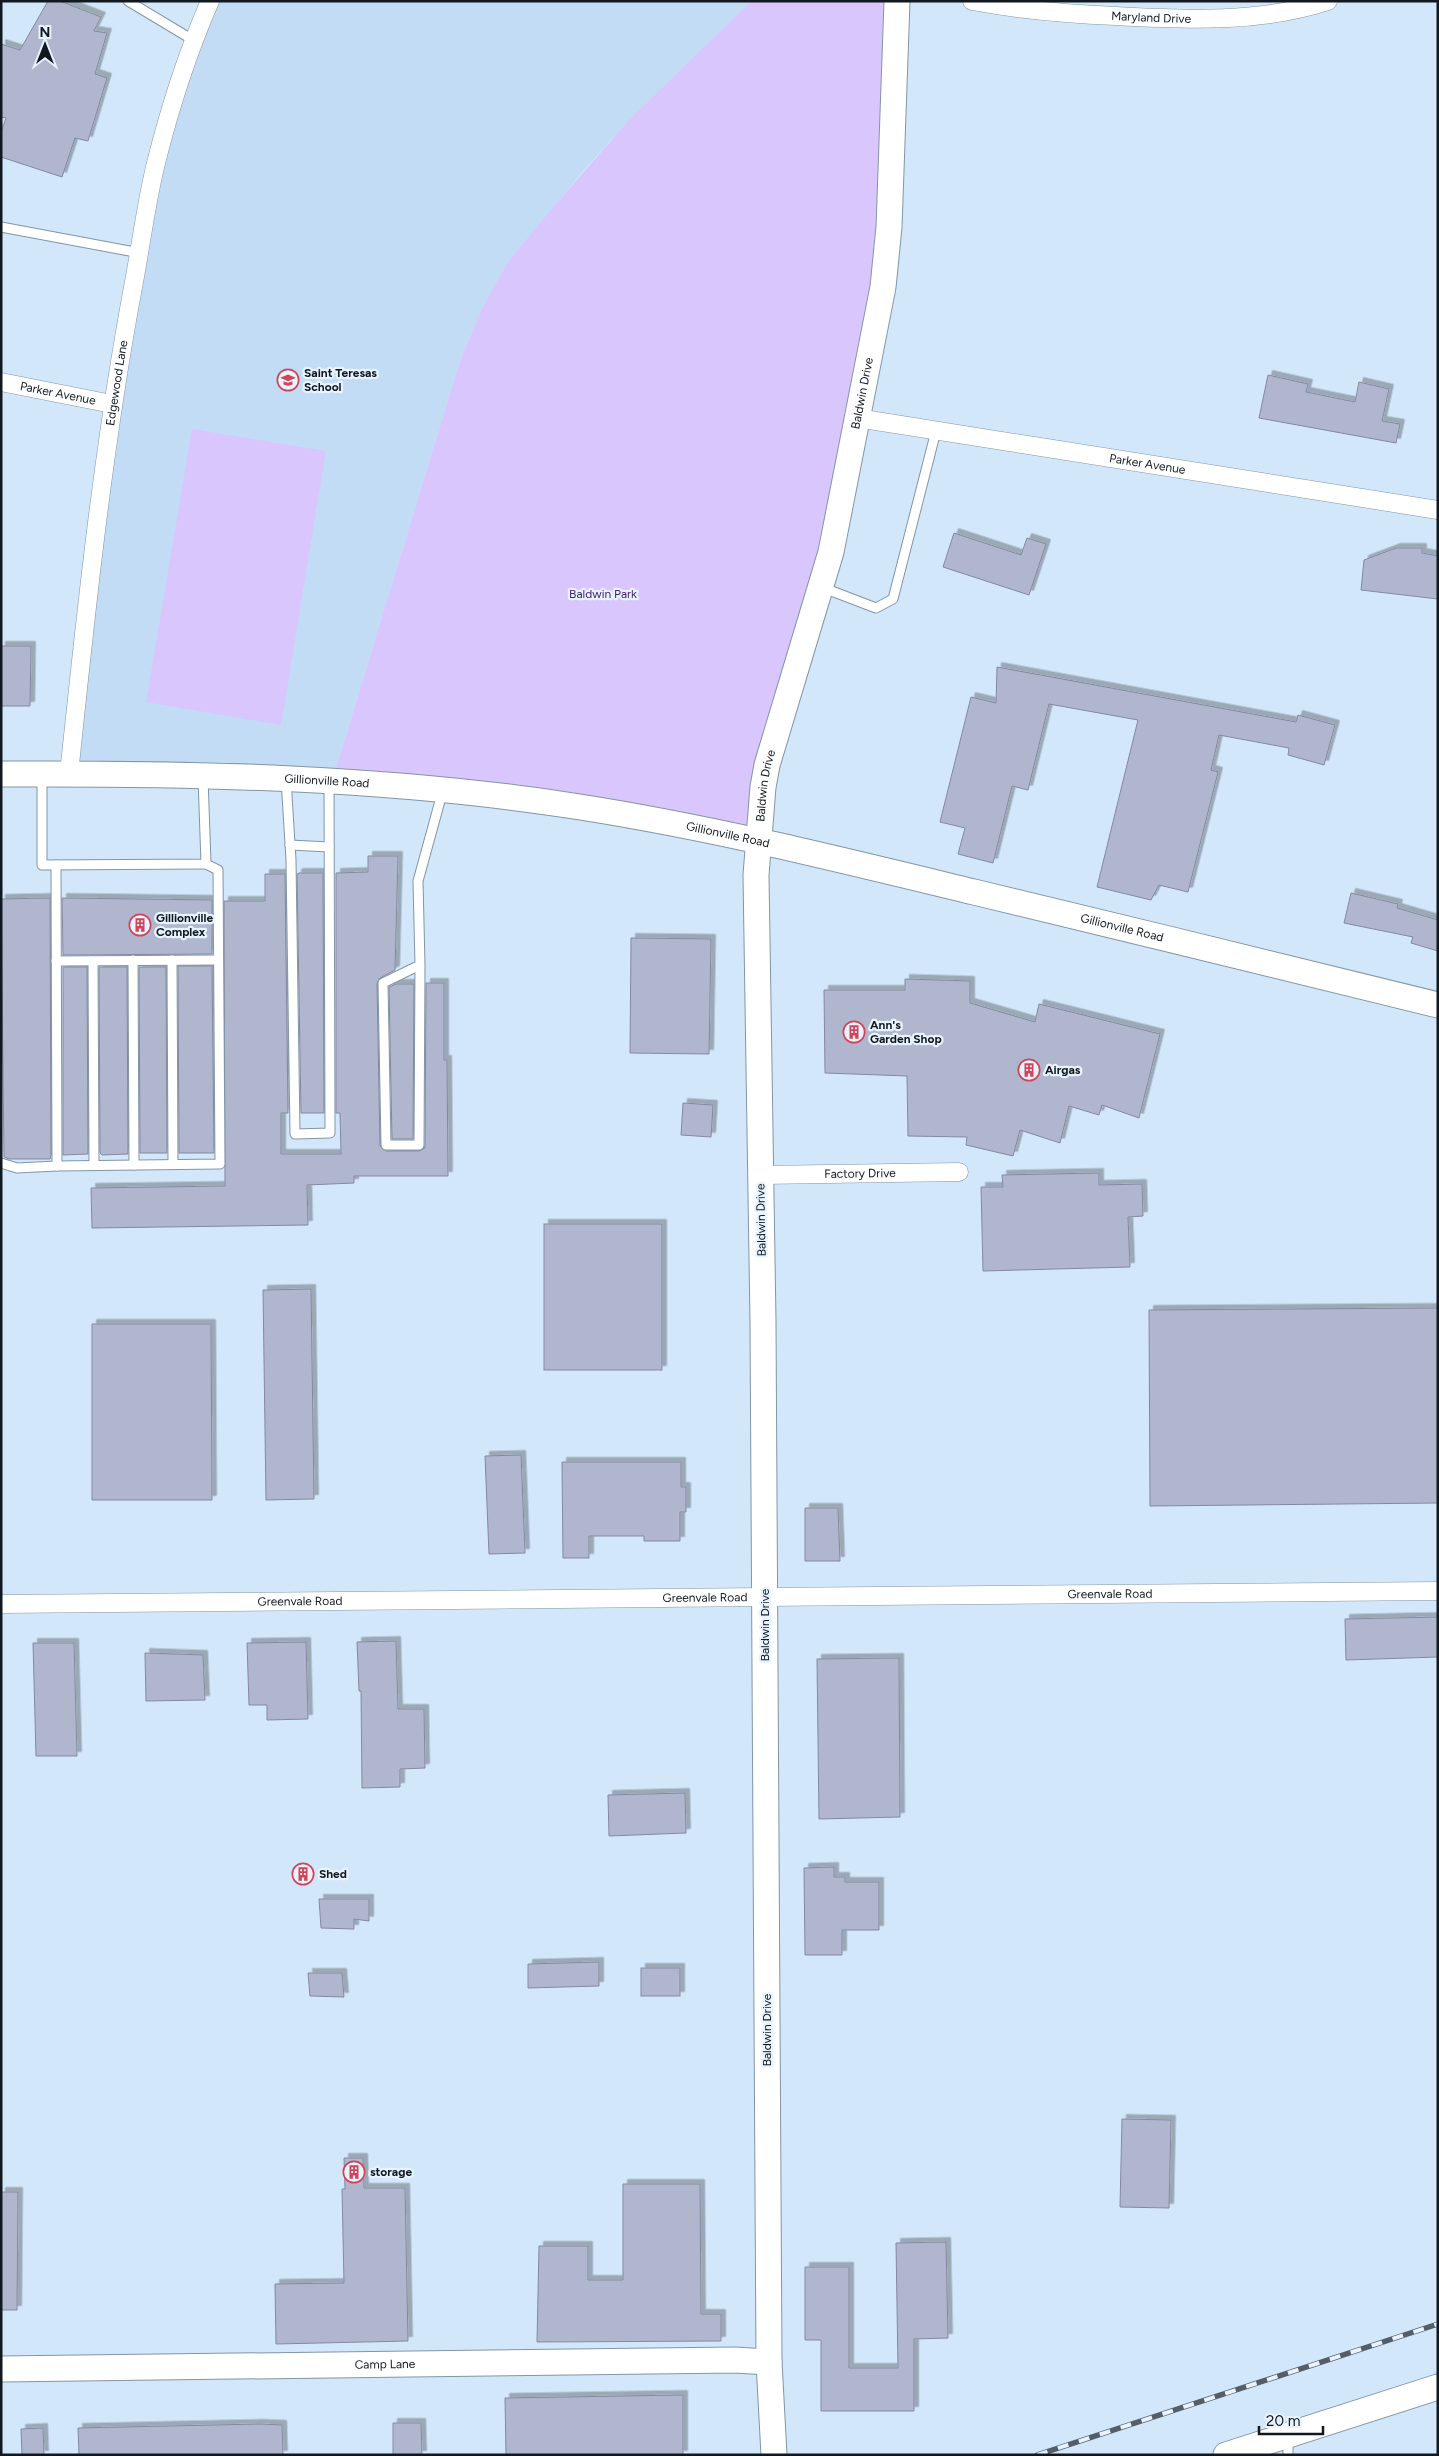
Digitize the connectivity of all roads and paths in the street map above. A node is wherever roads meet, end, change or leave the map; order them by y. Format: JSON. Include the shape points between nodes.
{"nodes":[{"id":1,"x":128,"y":1,"type":"edge"},
{"id":2,"x":210,"y":1,"type":"edge"},
{"id":3,"x":897,"y":1,"type":"edge"},
{"id":4,"x":972,"y":1,"type":"edge"},
{"id":5,"x":1328,"y":1,"type":"edge"},
{"id":6,"x":193,"y":40,"type":"junction"},
{"id":7,"x":1,"y":227,"type":"edge"},
{"id":8,"x":140,"y":253,"type":"junction"},
{"id":9,"x":1,"y":382,"type":"edge"},
{"id":10,"x":112,"y":404,"type":"junction"},
{"id":11,"x":857,"y":418,"type":"junction"},
{"id":12,"x":936,"y":431,"type":"junction"},
{"id":13,"x":1438,"y":510,"type":"edge"},
{"id":14,"x":821,"y":587,"type":"junction"},
{"id":15,"x":1,"y":774,"type":"edge"},
{"id":16,"x":42,"y":774,"type":"junction"},
{"id":17,"x":69,"y":774,"type":"junction"},
{"id":18,"x":203,"y":776,"type":"junction"},
{"id":19,"x":286,"y":779,"type":"junction"},
{"id":20,"x":330,"y":781,"type":"junction"},
{"id":21,"x":443,"y":790,"type":"junction"},
{"id":22,"x":758,"y":840,"type":"junction"},
{"id":23,"x":290,"y":845,"type":"junction"},
{"id":24,"x":330,"y":847,"type":"junction"},
{"id":25,"x":206,"y":864,"type":"junction"},
{"id":26,"x":56,"y":865,"type":"junction"},
{"id":27,"x":133,"y":960,"type":"junction"},
{"id":28,"x":172,"y":960,"type":"junction"},
{"id":29,"x":218,"y":960,"type":"junction"},
{"id":30,"x":56,"y":961,"type":"junction"},
{"id":31,"x":93,"y":961,"type":"junction"},
{"id":32,"x":420,"y":965,"type":"junction"},
{"id":33,"x":1438,"y":1005,"type":"edge"},
{"id":34,"x":1,"y":1163,"type":"edge"},
{"id":35,"x":173,"y":1164,"type":"junction"},
{"id":36,"x":94,"y":1165,"type":"junction"},
{"id":37,"x":134,"y":1165,"type":"junction"},
{"id":38,"x":57,"y":1166,"type":"junction"},
{"id":39,"x":958,"y":1172,"type":"dead end"},
{"id":40,"x":761,"y":1175,"type":"junction"},
{"id":41,"x":1438,"y":1591,"type":"edge"},
{"id":42,"x":764,"y":1597,"type":"junction"},
{"id":43,"x":1,"y":1604,"type":"edge"},
{"id":44,"x":769,"y":2362,"type":"junction"},
{"id":45,"x":1,"y":2369,"type":"edge"},
{"id":46,"x":1438,"y":2387,"type":"edge"},
{"id":47,"x":1288,"y":2445,"type":"edge"},
{"id":48,"x":774,"y":2455,"type":"edge"},
{"id":49,"x":1226,"y":2455,"type":"edge"}],
"edges":[{"from":1,"to":6,"type":"lane"},
{"from":2,"to":6,"type":"street","name":"Edgewood Lane"},
{"from":3,"to":11,"type":"street","name":"Baldwin Drive","via":[[888,236],[883,287]]},
{"from":4,"to":5,"type":"street","name":"Maryland Drive","via":[[1009,8],[1164,19],[1220,18],[1291,11]]},
{"from":6,"to":8,"type":"street","name":"Edgewood Lane","via":[[156,164]]},
{"from":7,"to":8,"type":"lane"},
{"from":8,"to":10,"type":"street","name":"Edgewood Lane"},
{"from":9,"to":10,"type":"street","name":"Parker Avenue"},
{"from":10,"to":17,"type":"street","name":"Edgewood Lane","via":[[93,545]]},
{"from":11,"to":12,"type":"street","name":"Parker Avenue"},
{"from":11,"to":14,"type":"street","name":"Baldwin Drive"},
{"from":12,"to":13,"type":"street","name":"Parker Avenue"},
{"from":12,"to":14,"type":"lane","via":[[894,599],[876,608]]},
{"from":14,"to":22,"type":"street","name":"Baldwin Drive","via":[[767,765]]},
{"from":15,"to":16,"type":"street","name":"Gillionville Road"},
{"from":16,"to":17,"type":"street","name":"Gillionville Road"},
{"from":16,"to":26,"type":"lane","via":[[42,865]]},
{"from":17,"to":18,"type":"street","name":"Gillionville Road"},
{"from":18,"to":19,"type":"street","name":"Gillionville Road"},
{"from":18,"to":25,"type":"lane"},
{"from":19,"to":20,"type":"street","name":"Gillionville Road"},
{"from":19,"to":23,"type":"lane"},
{"from":20,"to":21,"type":"street","name":"Gillionville Road"},
{"from":20,"to":24,"type":"lane"},
{"from":21,"to":22,"type":"street","name":"Gillionville Road","via":[[576,807]]},
{"from":21,"to":32,"type":"lane","via":[[418,881]]},
{"from":22,"to":33,"type":"street","name":"Gillionville Road"},
{"from":22,"to":40,"type":"street","name":"Baldwin Drive"},
{"from":23,"to":24,"type":"lane"},
{"from":23,"to":24,"type":"lane","via":[[295,1134],[330,1133]]},
{"from":25,"to":26,"type":"lane"},
{"from":25,"to":29,"type":"lane","via":[[218,870]]},
{"from":26,"to":30,"type":"lane"},
{"from":27,"to":28,"type":"lane"},
{"from":27,"to":31,"type":"lane"},
{"from":27,"to":37,"type":"lane"},
{"from":28,"to":29,"type":"lane"},
{"from":28,"to":35,"type":"lane"},
{"from":29,"to":35,"type":"lane","via":[[220,1164]]},
{"from":30,"to":31,"type":"lane"},
{"from":30,"to":38,"type":"lane"},
{"from":31,"to":36,"type":"lane"},
{"from":32,"to":32,"type":"lane","via":[[419,1145],[386,1145],[383,982]]},
{"from":34,"to":38,"type":"lane","via":[[17,1168]]},
{"from":35,"to":37,"type":"lane"},
{"from":36,"to":37,"type":"lane"},
{"from":36,"to":38,"type":"lane"},
{"from":39,"to":40,"type":"street","name":"Factory Drive"},
{"from":40,"to":42,"type":"street","name":"Baldwin Drive"},
{"from":41,"to":42,"type":"street","name":"Greenvale Road"},
{"from":42,"to":43,"type":"street","name":"Greenvale Road"},
{"from":42,"to":44,"type":"street","name":"Baldwin Drive"},
{"from":44,"to":45,"type":"street","name":"Camp Lane"},
{"from":44,"to":48,"type":"street","name":"Baldwin Drive"},
{"from":46,"to":47,"type":"street"},
{"from":47,"to":49,"type":"street"}]}
